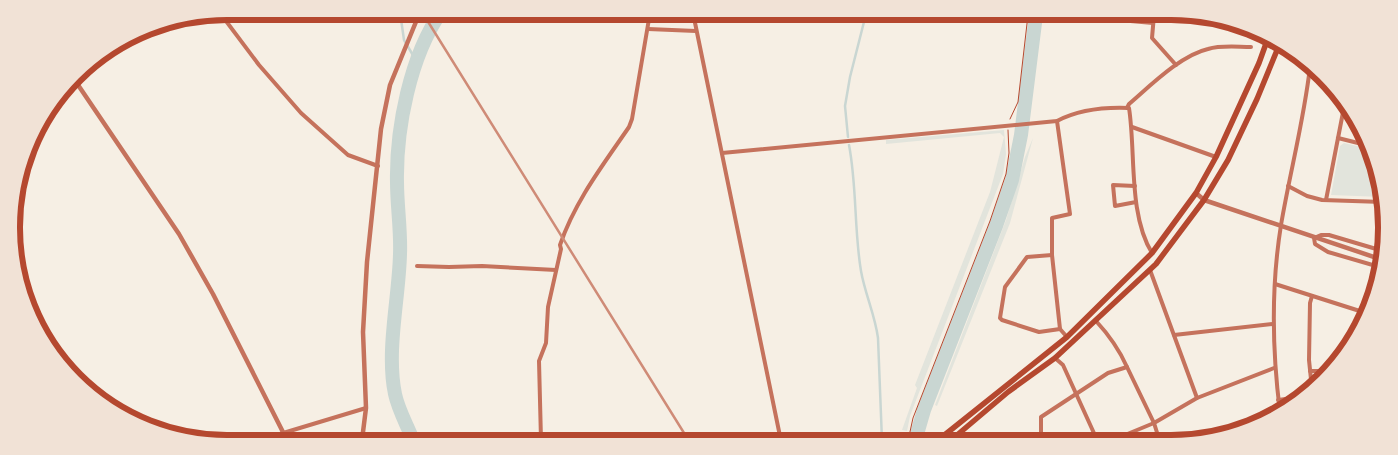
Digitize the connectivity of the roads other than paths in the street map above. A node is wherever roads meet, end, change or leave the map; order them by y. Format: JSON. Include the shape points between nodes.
{"nodes":[{"id":1,"x":226,"y":20,"type":"edge"},
{"id":2,"x":417,"y":20,"type":"edge"},
{"id":3,"x":649,"y":20,"type":"edge"},
{"id":4,"x":694,"y":20,"type":"edge"},
{"id":5,"x":1119,"y":20,"type":"edge"},
{"id":6,"x":1153,"y":20,"type":"edge"},
{"id":7,"x":1153,"y":23,"type":"junction"},
{"id":8,"x":648,"y":29,"type":"junction"},
{"id":9,"x":696,"y":31,"type":"junction"},
{"id":10,"x":1266,"y":43,"type":"edge"},
{"id":11,"x":1251,"y":46,"type":"dead end"},
{"id":12,"x":1277,"y":50,"type":"edge"},
{"id":13,"x":1176,"y":65,"type":"junction"},
{"id":14,"x":1309,"y":73,"type":"edge"},
{"id":15,"x":78,"y":84,"type":"edge"},
{"id":16,"x":1127,"y":108,"type":"junction"},
{"id":17,"x":1343,"y":112,"type":"edge"},
{"id":18,"x":1057,"y":121,"type":"junction"},
{"id":19,"x":1132,"y":127,"type":"junction"},
{"id":20,"x":1338,"y":138,"type":"junction"},
{"id":21,"x":1361,"y":144,"type":"edge"},
{"id":22,"x":722,"y":153,"type":"junction"},
{"id":23,"x":1216,"y":157,"type":"junction"},
{"id":24,"x":378,"y":166,"type":"junction"},
{"id":25,"x":1134,"y":186,"type":"junction"},
{"id":26,"x":1288,"y":186,"type":"junction"},
{"id":27,"x":1196,"y":194,"type":"junction"},
{"id":28,"x":1204,"y":200,"type":"junction"},
{"id":29,"x":1326,"y":200,"type":"junction"},
{"id":30,"x":1136,"y":202,"type":"junction"},
{"id":31,"x":1376,"y":202,"type":"edge"},
{"id":32,"x":1281,"y":227,"type":"junction"},
{"id":33,"x":1314,"y":238,"type":"junction"},
{"id":34,"x":1377,"y":250,"type":"edge"},
{"id":35,"x":1152,"y":253,"type":"junction"},
{"id":36,"x":1052,"y":255,"type":"junction"},
{"id":37,"x":1376,"y":258,"type":"edge"},
{"id":38,"x":417,"y":266,"type":"dead end"},
{"id":39,"x":1374,"y":266,"type":"edge"},
{"id":40,"x":556,"y":270,"type":"junction"},
{"id":41,"x":1150,"y":270,"type":"junction"},
{"id":42,"x":1275,"y":284,"type":"junction"},
{"id":43,"x":1312,"y":296,"type":"junction"},
{"id":44,"x":1360,"y":312,"type":"edge"},
{"id":45,"x":1096,"y":321,"type":"junction"},
{"id":46,"x":1273,"y":324,"type":"junction"},
{"id":47,"x":1060,"y":329,"type":"junction"},
{"id":48,"x":1174,"y":335,"type":"junction"},
{"id":49,"x":1066,"y":338,"type":"junction"},
{"id":50,"x":1055,"y":358,"type":"junction"},
{"id":51,"x":1127,"y":367,"type":"junction"},
{"id":52,"x":1274,"y":368,"type":"junction"},
{"id":53,"x":1310,"y":371,"type":"junction"},
{"id":54,"x":1320,"y":371,"type":"edge"},
{"id":55,"x":1311,"y":380,"type":"edge"},
{"id":56,"x":1077,"y":395,"type":"junction"},
{"id":57,"x":1197,"y":398,"type":"junction"},
{"id":58,"x":1288,"y":399,"type":"edge"},
{"id":59,"x":1278,"y":400,"type":"junction"},
{"id":60,"x":1279,"y":404,"type":"edge"},
{"id":61,"x":366,"y":408,"type":"junction"},
{"id":62,"x":1154,"y":423,"type":"junction"},
{"id":63,"x":283,"y":433,"type":"junction"},
{"id":64,"x":276,"y":435,"type":"edge"},
{"id":65,"x":363,"y":435,"type":"edge"},
{"id":66,"x":540,"y":435,"type":"edge"},
{"id":67,"x":780,"y":435,"type":"edge"},
{"id":68,"x":945,"y":435,"type":"edge"},
{"id":69,"x":957,"y":435,"type":"edge"},
{"id":70,"x":1041,"y":435,"type":"edge"},
{"id":71,"x":1095,"y":435,"type":"edge"},
{"id":72,"x":1125,"y":435,"type":"edge"},
{"id":73,"x":1158,"y":435,"type":"edge"}],
"edges":[{"from":1,"to":24,"type":"street","via":[[301,113],[348,155]]},
{"from":2,"to":24,"type":"street","via":[[386,99]]},
{"from":3,"to":8,"type":"street"},
{"from":4,"to":9,"type":"street"},
{"from":5,"to":7,"type":"street"},
{"from":6,"to":7,"type":"street"},
{"from":7,"to":13,"type":"street","via":[[1152,38]]},
{"from":8,"to":9,"type":"street"},
{"from":8,"to":40,"type":"street","via":[[629,127],[585,190],[572,215],[560,245]]},
{"from":9,"to":22,"type":"street"},
{"from":10,"to":23,"type":"main road"},
{"from":11,"to":13,"type":"street","via":[[1208,49]]},
{"from":12,"to":28,"type":"main road","via":[[1242,132]]},
{"from":13,"to":16,"type":"street"},
{"from":14,"to":26,"type":"street"},
{"from":15,"to":63,"type":"street","via":[[180,234]]},
{"from":16,"to":18,"type":"street","via":[[1101,108]]},
{"from":16,"to":19,"type":"street"},
{"from":17,"to":20,"type":"street"},
{"from":18,"to":22,"type":"street"},
{"from":18,"to":36,"type":"street","via":[[1070,214],[1052,218]]},
{"from":19,"to":23,"type":"street"},
{"from":19,"to":25,"type":"street"},
{"from":20,"to":21,"type":"street"},
{"from":20,"to":29,"type":"street"},
{"from":22,"to":67,"type":"street"},
{"from":23,"to":27,"type":"main road"},
{"from":24,"to":61,"type":"street","via":[[363,332]]},
{"from":25,"to":30,"type":"street"},
{"from":25,"to":30,"type":"street","via":[[1113,185],[1115,206]]},
{"from":26,"to":29,"type":"street","via":[[1312,198]]},
{"from":26,"to":32,"type":"street"},
{"from":27,"to":28,"type":"street"},
{"from":27,"to":35,"type":"main road"},
{"from":28,"to":32,"type":"street"},
{"from":28,"to":41,"type":"main road"},
{"from":29,"to":31,"type":"street"},
{"from":30,"to":35,"type":"street"},
{"from":32,"to":33,"type":"street"},
{"from":32,"to":42,"type":"street"},
{"from":33,"to":34,"type":"street","via":[[1329,235]]},
{"from":33,"to":37,"type":"street"},
{"from":33,"to":39,"type":"street","via":[[1316,244],[1328,252]]},
{"from":35,"to":49,"type":"main road"},
{"from":36,"to":47,"type":"street"},
{"from":36,"to":47,"type":"street","via":[[1027,257],[1006,288],[1000,318],[1039,332]]},
{"from":38,"to":40,"type":"street"},
{"from":40,"to":66,"type":"street","via":[[548,308],[546,342],[539,361]]},
{"from":41,"to":45,"type":"main road"},
{"from":41,"to":48,"type":"street"},
{"from":42,"to":43,"type":"street"},
{"from":42,"to":46,"type":"street"},
{"from":43,"to":44,"type":"street"},
{"from":43,"to":53,"type":"street"},
{"from":45,"to":50,"type":"main road"},
{"from":45,"to":51,"type":"street","via":[[1119,349]]},
{"from":46,"to":48,"type":"street"},
{"from":46,"to":52,"type":"street"},
{"from":47,"to":49,"type":"street"},
{"from":48,"to":57,"type":"street"},
{"from":49,"to":68,"type":"main road"},
{"from":50,"to":56,"type":"street"},
{"from":50,"to":69,"type":"main road"},
{"from":51,"to":56,"type":"street","via":[[1108,373]]},
{"from":51,"to":62,"type":"street"},
{"from":52,"to":57,"type":"street"},
{"from":52,"to":59,"type":"street"},
{"from":53,"to":54,"type":"street"},
{"from":53,"to":55,"type":"street"},
{"from":56,"to":70,"type":"street","via":[[1041,417]]},
{"from":56,"to":71,"type":"street"},
{"from":57,"to":62,"type":"street"},
{"from":58,"to":59,"type":"street"},
{"from":59,"to":60,"type":"street"},
{"from":61,"to":63,"type":"street"},
{"from":61,"to":65,"type":"street"},
{"from":62,"to":72,"type":"street"},
{"from":62,"to":73,"type":"street"},
{"from":63,"to":64,"type":"street"}]}
